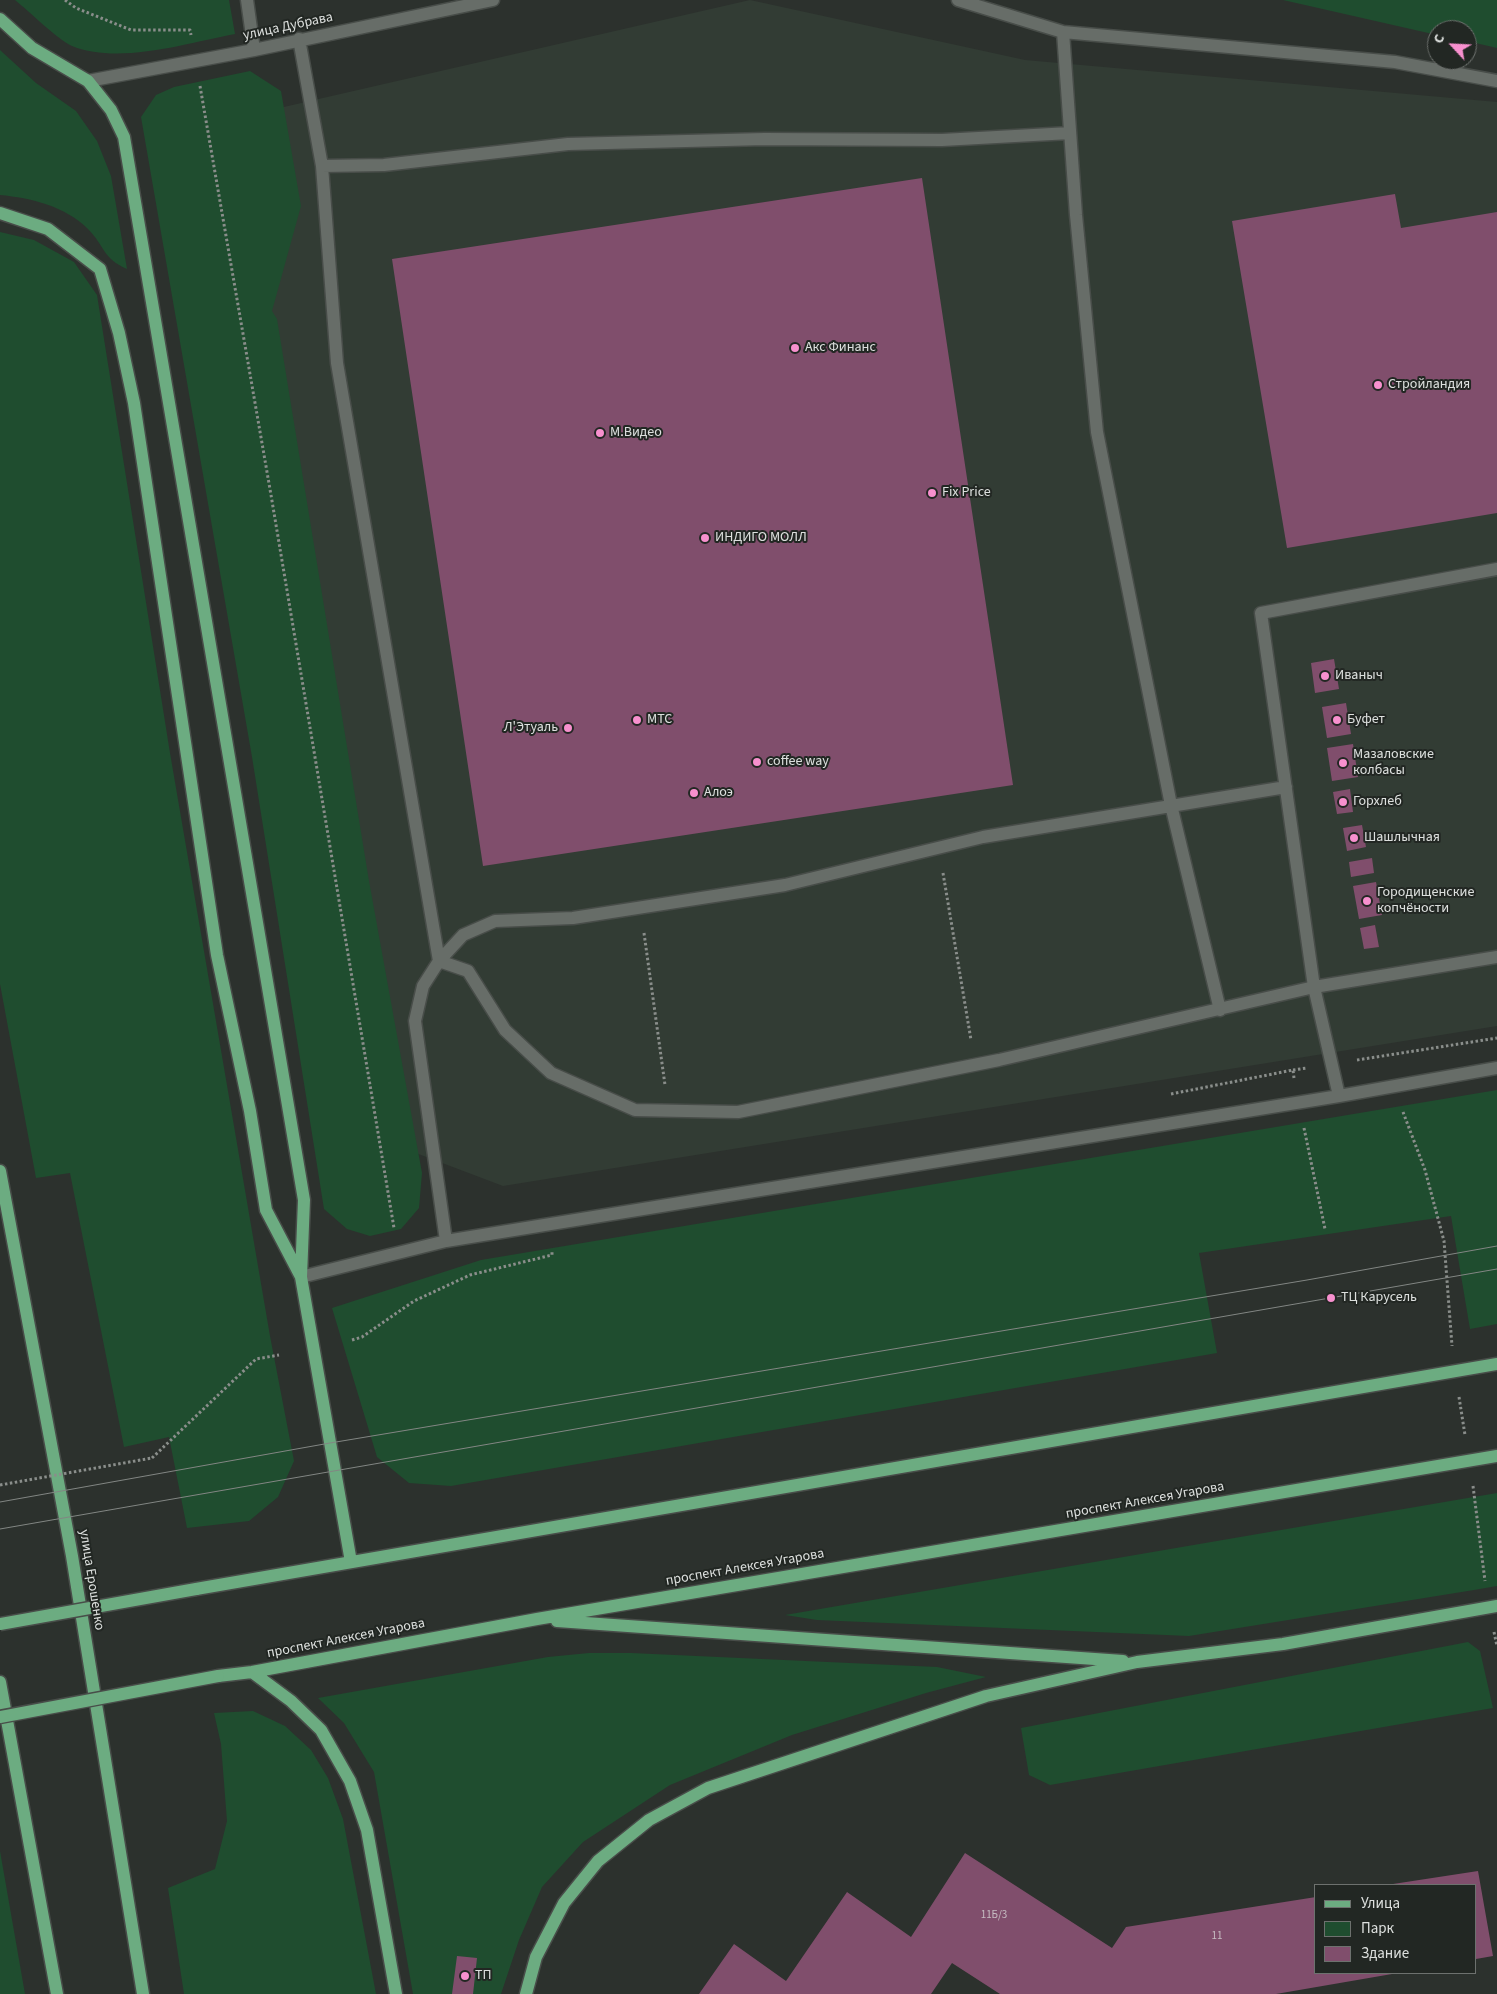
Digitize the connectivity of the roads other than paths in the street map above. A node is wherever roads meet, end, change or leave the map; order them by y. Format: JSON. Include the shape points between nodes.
{"nodes":[{"id":1,"x":246,"y":0,"type":"edge"},
{"id":2,"x":493,"y":0,"type":"edge"},
{"id":3,"x":958,"y":0,"type":"edge"},
{"id":4,"x":0,"y":19,"type":"edge"},
{"id":5,"x":1063,"y":32,"type":"junction"},
{"id":6,"x":299,"y":39,"type":"junction"},
{"id":7,"x":254,"y":50,"type":"junction"},
{"id":8,"x":88,"y":81,"type":"junction"},
{"id":9,"x":1497,"y":81,"type":"edge"},
{"id":10,"x":1070,"y":133,"type":"junction"},
{"id":11,"x":322,"y":166,"type":"junction"},
{"id":12,"x":0,"y":213,"type":"edge"},
{"id":13,"x":1497,"y":569,"type":"edge"},
{"id":14,"x":1286,"y":787,"type":"junction"},
{"id":15,"x":1171,"y":805,"type":"junction"},
{"id":16,"x":1497,"y":957,"type":"edge"},
{"id":17,"x":439,"y":961,"type":"junction"},
{"id":18,"x":1314,"y":986,"type":"junction"},
{"id":19,"x":1220,"y":1010,"type":"junction"},
{"id":20,"x":1497,"y":1068,"type":"edge"},
{"id":21,"x":1338,"y":1096,"type":"junction"},
{"id":22,"x":0,"y":1171,"type":"edge"},
{"id":23,"x":446,"y":1241,"type":"junction"},
{"id":24,"x":301,"y":1277,"type":"junction"},
{"id":25,"x":1497,"y":1364,"type":"edge"},
{"id":26,"x":1497,"y":1456,"type":"edge"},
{"id":27,"x":352,"y":1562,"type":"junction"},
{"id":28,"x":1497,"y":1606,"type":"edge"},
{"id":29,"x":537,"y":1619,"type":"junction"},
{"id":30,"x":0,"y":1624,"type":"edge"},
{"id":31,"x":1137,"y":1662,"type":"junction"},
{"id":32,"x":252,"y":1672,"type":"junction"},
{"id":33,"x":0,"y":1682,"type":"edge"},
{"id":34,"x":0,"y":1717,"type":"edge"},
{"id":35,"x":57,"y":1994,"type":"edge"},
{"id":36,"x":143,"y":1994,"type":"edge"},
{"id":37,"x":396,"y":1994,"type":"edge"},
{"id":38,"x":526,"y":1994,"type":"edge"}],
"edges":[{"from":1,"to":7,"type":"street"},
{"from":2,"to":6,"type":"street","name":"улица Дубрава"},
{"from":3,"to":5,"type":"street"},
{"from":4,"to":8,"type":"main road","via":[[32,48]]},
{"from":5,"to":9,"type":"street","via":[[1395,62]]},
{"from":5,"to":10,"type":"street"},
{"from":6,"to":7,"type":"street","name":"улица Дубрава"},
{"from":6,"to":11,"type":"street"},
{"from":7,"to":8,"type":"street","name":"улица Дубрава"},
{"from":8,"to":24,"type":"main road","via":[[111,110],[124,137],[304,1200]]},
{"from":10,"to":11,"type":"street","via":[[942,140],[765,139],[568,144],[384,165]]},
{"from":10,"to":15,"type":"street","via":[[1097,432]]},
{"from":11,"to":17,"type":"street","via":[[337,363]]},
{"from":12,"to":24,"type":"main road","via":[[48,229],[100,269],[120,333],[134,403],[217,955],[250,1111],[266,1210]]},
{"from":13,"to":14,"type":"street","via":[[1261,613]]},
{"from":14,"to":15,"type":"street"},
{"from":14,"to":18,"type":"street"},
{"from":15,"to":17,"type":"street","via":[[983,837],[785,885],[573,918],[495,921],[463,935]]},
{"from":15,"to":19,"type":"street"},
{"from":16,"to":18,"type":"street"},
{"from":17,"to":19,"type":"street","via":[[468,972],[505,1030],[551,1073],[635,1110],[738,1112],[975,1065]]},
{"from":17,"to":23,"type":"street","via":[[423,986],[415,1021]]},
{"from":18,"to":19,"type":"street"},
{"from":18,"to":21,"type":"street"},
{"from":20,"to":21,"type":"street"},
{"from":21,"to":23,"type":"street"},
{"from":22,"to":36,"type":"main road","name":"улица Ерошенко","via":[[72,1556]]},
{"from":23,"to":24,"type":"street"},
{"from":24,"to":27,"type":"main road"},
{"from":25,"to":27,"type":"main road"},
{"from":26,"to":29,"type":"main road","name":"проспект Алексея Угарова"},
{"from":27,"to":30,"type":"main road","bridge":true},
{"from":28,"to":31,"type":"main road","via":[[1283,1644]]},
{"from":29,"to":31,"type":"main road"},
{"from":29,"to":32,"type":"main road","name":"проспект Алексея Угарова"},
{"from":31,"to":38,"type":"main road","via":[[986,1696],[708,1788],[657,1816],[598,1861],[564,1904],[536,1957]]},
{"from":32,"to":34,"type":"main road","name":"проспект Алексея Угарова","bridge":true},
{"from":32,"to":37,"type":"main road","via":[[291,1701],[321,1730],[350,1781],[367,1830]]},
{"from":33,"to":35,"type":"main road"}]}
